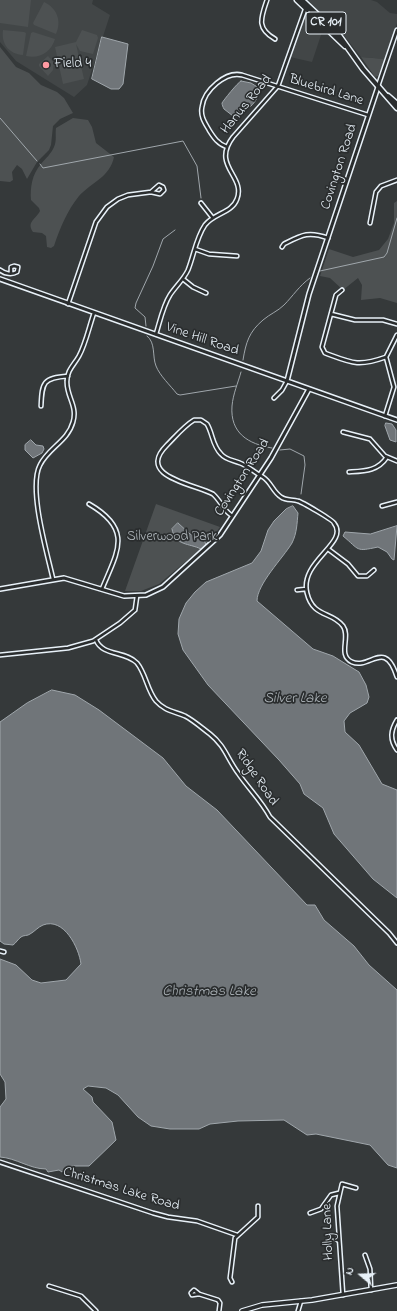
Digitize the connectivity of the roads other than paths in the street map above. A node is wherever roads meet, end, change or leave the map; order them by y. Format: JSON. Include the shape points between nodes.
{"nodes":[{"id":1,"x":267,"y":0,"type":"edge"},
{"id":2,"x":296,"y":0,"type":"edge"},
{"id":3,"x":302,"y":0,"type":"edge"},
{"id":4,"x":306,"y":7,"type":"junction"},
{"id":5,"x":397,"y":30,"type":"edge"},
{"id":6,"x":275,"y":39,"type":"dead end"},
{"id":7,"x":278,"y":86,"type":"junction"},
{"id":8,"x":378,"y":86,"type":"junction"},
{"id":9,"x":386,"y":95,"type":"junction"},
{"id":10,"x":397,"y":104,"type":"edge"},
{"id":11,"x":397,"y":108,"type":"edge"},
{"id":12,"x":368,"y":115,"type":"junction"},
{"id":13,"x":227,"y":147,"type":"junction"},
{"id":14,"x":397,"y":180,"type":"edge"},
{"id":15,"x":151,"y":192,"type":"junction"},
{"id":16,"x":201,"y":203,"type":"dead end"},
{"id":17,"x":212,"y":217,"type":"junction"},
{"id":18,"x":370,"y":223,"type":"dead end"},
{"id":19,"x":329,"y":238,"type":"junction"},
{"id":20,"x":282,"y":247,"type":"dead end"},
{"id":21,"x":195,"y":249,"type":"junction"},
{"id":22,"x":236,"y":256,"type":"dead end"},
{"id":23,"x":0,"y":270,"type":"edge"},
{"id":24,"x":11,"y":273,"type":"dead end"},
{"id":25,"x":182,"y":279,"type":"junction"},
{"id":26,"x":0,"y":280,"type":"edge"},
{"id":27,"x":342,"y":290,"type":"dead end"},
{"id":28,"x":206,"y":292,"type":"dead end"},
{"id":29,"x":68,"y":304,"type":"junction"},
{"id":30,"x":94,"y":313,"type":"junction"},
{"id":31,"x":331,"y":314,"type":"junction"},
{"id":32,"x":397,"y":324,"type":"edge"},
{"id":33,"x":156,"y":335,"type":"junction"},
{"id":34,"x":397,"y":335,"type":"edge"},
{"id":35,"x":386,"y":357,"type":"junction"},
{"id":36,"x":68,"y":376,"type":"junction"},
{"id":37,"x":287,"y":381,"type":"junction"},
{"id":38,"x":309,"y":389,"type":"junction"},
{"id":39,"x":274,"y":398,"type":"dead end"},
{"id":40,"x":41,"y":406,"type":"dead end"},
{"id":41,"x":385,"y":416,"type":"junction"},
{"id":42,"x":397,"y":420,"type":"edge"},
{"id":43,"x":342,"y":432,"type":"dead end"},
{"id":44,"x":387,"y":457,"type":"junction"},
{"id":45,"x":397,"y":461,"type":"edge"},
{"id":46,"x":350,"y":472,"type":"dead end"},
{"id":47,"x":259,"y":476,"type":"junction"},
{"id":48,"x":397,"y":502,"type":"edge"},
{"id":49,"x":90,"y":504,"type":"dead end"},
{"id":50,"x":382,"y":506,"type":"dead end"},
{"id":51,"x":231,"y":515,"type":"junction"},
{"id":52,"x":328,"y":549,"type":"junction"},
{"id":53,"x":374,"y":570,"type":"dead end"},
{"id":54,"x":53,"y":579,"type":"junction"},
{"id":55,"x":0,"y":589,"type":"edge"},
{"id":56,"x":102,"y":589,"type":"junction"},
{"id":57,"x":306,"y":589,"type":"junction"},
{"id":58,"x":296,"y":590,"type":"dead end"},
{"id":59,"x":137,"y":596,"type":"junction"},
{"id":60,"x":96,"y":640,"type":"junction"},
{"id":61,"x":0,"y":655,"type":"edge"},
{"id":62,"x":396,"y":668,"type":"edge"},
{"id":63,"x":397,"y":677,"type":"edge"},
{"id":64,"x":397,"y":720,"type":"edge"},
{"id":65,"x":397,"y":750,"type":"edge"},
{"id":66,"x":397,"y":943,"type":"edge"},
{"id":67,"x":0,"y":1162,"type":"edge"},
{"id":68,"x":356,"y":1188,"type":"dead end"},
{"id":69,"x":339,"y":1193,"type":"junction"},
{"id":70,"x":258,"y":1206,"type":"dead end"},
{"id":71,"x":310,"y":1213,"type":"dead end"},
{"id":72,"x":237,"y":1235,"type":"junction"},
{"id":73,"x":331,"y":1237,"type":"dead end"},
{"id":74,"x":339,"y":1241,"type":"junction"},
{"id":75,"x":365,"y":1254,"type":"dead end"},
{"id":76,"x":232,"y":1282,"type":"dead end"},
{"id":77,"x":397,"y":1285,"type":"edge"},
{"id":78,"x":49,"y":1286,"type":"dead end"},
{"id":79,"x":371,"y":1290,"type":"junction"},
{"id":80,"x":199,"y":1294,"type":"dead end"},
{"id":81,"x":343,"y":1295,"type":"junction"},
{"id":82,"x":301,"y":1301,"type":"junction"},
{"id":83,"x":96,"y":1311,"type":"edge"},
{"id":84,"x":219,"y":1311,"type":"edge"},
{"id":85,"x":242,"y":1311,"type":"edge"},
{"id":86,"x":298,"y":1311,"type":"edge"}],
"edges":[{"from":1,"to":6,"type":"street","via":[[261,23],[264,31]]},
{"from":2,"to":4,"type":"main road","number":"CR 101"},
{"from":3,"to":4,"type":"main road","number":"CR 101"},
{"from":4,"to":7,"type":"street","name":"Hanus Road"},
{"from":4,"to":8,"type":"main road","number":"CR 101","via":[[338,34]]},
{"from":5,"to":8,"type":"street","name":"Covington Road"},
{"from":7,"to":12,"type":"street","name":"Bluebird Lane"},
{"from":7,"to":13,"type":"street","name":"Hanus Road"},
{"from":7,"to":13,"type":"street","name":"Bluebird Lane","via":[[233,74],[224,77],[208,94],[202,107],[203,117],[215,140]]},
{"from":8,"to":9,"type":"main road","number":"CR 101"},
{"from":8,"to":12,"type":"street","name":"Covington Road"},
{"from":9,"to":10,"type":"main road","number":"CR 101"},
{"from":9,"to":11,"type":"main road","number":"CR 101"},
{"from":12,"to":19,"type":"street","name":"Covington Road"},
{"from":13,"to":17,"type":"street","name":"Hanus Road","via":[[226,163],[237,182],[238,197],[229,209]]},
{"from":14,"to":18,"type":"street","via":[[381,186],[376,192]]},
{"from":15,"to":15,"type":"street","via":[[160,194],[164,187],[159,185]]},
{"from":15,"to":29,"type":"street","via":[[123,197],[107,207],[99,217]]},
{"from":16,"to":17,"type":"street"},
{"from":17,"to":21,"type":"street","name":"Hanus Road","via":[[203,228]]},
{"from":19,"to":20,"type":"street","via":[[313,233],[306,234]]},
{"from":19,"to":37,"type":"street","name":"Covington Road","via":[[304,310]]},
{"from":21,"to":22,"type":"street","via":[[209,254]]},
{"from":21,"to":25,"type":"street","name":"Hanus Road"},
{"from":23,"to":24,"type":"street","via":[[5,274]]},
{"from":25,"to":28,"type":"street","via":[[192,287]]},
{"from":25,"to":33,"type":"street","name":"Hanus Road","via":[[168,299]]},
{"from":26,"to":29,"type":"street","name":"Vine Hill Road"},
{"from":27,"to":31,"type":"street","via":[[336,295]]},
{"from":29,"to":30,"type":"street","name":"Vine Hill Road"},
{"from":30,"to":33,"type":"street","name":"Vine Hill Road"},
{"from":30,"to":36,"type":"street","via":[[79,356]]},
{"from":31,"to":32,"type":"street","via":[[355,320],[383,320]]},
{"from":31,"to":35,"type":"street","via":[[322,347],[325,353],[359,364]]},
{"from":33,"to":37,"type":"street","name":"Vine Hill Road"},
{"from":34,"to":35,"type":"street"},
{"from":35,"to":41,"type":"street","via":[[394,387]]},
{"from":36,"to":40,"type":"street","via":[[45,381]]},
{"from":36,"to":54,"type":"street","via":[[67,386],[75,406],[74,421],[67,435],[43,460],[37,475],[37,506]]},
{"from":37,"to":38,"type":"street","name":"Vine Hill Road"},
{"from":37,"to":39,"type":"street"},
{"from":38,"to":41,"type":"street","name":"Vine Hill Road"},
{"from":38,"to":47,"type":"street","name":"Covington Road"},
{"from":41,"to":42,"type":"street","name":"Vine Hill Road"},
{"from":43,"to":44,"type":"street","via":[[370,439]]},
{"from":44,"to":45,"type":"street"},
{"from":44,"to":46,"type":"street","via":[[374,469]]},
{"from":47,"to":51,"type":"street","name":"Covington Road"},
{"from":47,"to":51,"type":"street","via":[[240,463],[223,456],[213,443],[207,424],[201,420],[194,420],[189,424],[160,453],[158,466],[162,473],[213,494]]},
{"from":47,"to":52,"type":"street","via":[[269,482],[281,497],[301,502],[333,521],[337,528],[337,536]]},
{"from":48,"to":50,"type":"street"},
{"from":49,"to":56,"type":"street","via":[[112,524],[119,541],[116,559]]},
{"from":51,"to":59,"type":"street","name":"Covington Road","via":[[216,539],[170,581],[152,593]]},
{"from":52,"to":53,"type":"street","via":[[348,564],[358,576],[367,576]]},
{"from":52,"to":57,"type":"street","via":[[309,570]]},
{"from":54,"to":55,"type":"street"},
{"from":54,"to":56,"type":"street","via":[[71,579]]},
{"from":56,"to":59,"type":"street","via":[[124,596]]},
{"from":57,"to":58,"type":"street"},
{"from":57,"to":62,"type":"street","via":[[309,600],[316,610],[336,620],[345,629],[344,650],[348,660],[358,663],[381,657]]},
{"from":59,"to":60,"type":"street","via":[[135,610]]},
{"from":60,"to":61,"type":"street","via":[[68,648]]},
{"from":60,"to":66,"type":"street","name":"Ridge Road","via":[[98,646],[129,656],[136,662],[152,696],[166,710],[186,716],[219,741],[238,773],[259,798],[270,817],[390,933]]},
{"from":62,"to":63,"type":"street"},
{"from":64,"to":65,"type":"street","via":[[391,737]]},
{"from":67,"to":72,"type":"street","name":"Christmas Lake Road","via":[[168,1217],[197,1221]]},
{"from":68,"to":69,"type":"street","name":"Holly Lane","via":[[342,1184]]},
{"from":69,"to":71,"type":"street","via":[[331,1195],[321,1209]]},
{"from":69,"to":74,"type":"street","name":"Holly Lane"},
{"from":70,"to":72,"type":"street","via":[[258,1217]]},
{"from":72,"to":76,"type":"street","via":[[233,1246],[230,1278]]},
{"from":73,"to":74,"type":"street"},
{"from":74,"to":81,"type":"street","name":"Holly Lane"},
{"from":75,"to":79,"type":"street","via":[[370,1268]]},
{"from":77,"to":79,"type":"main road"},
{"from":78,"to":83,"type":"street","via":[[81,1296]]},
{"from":79,"to":81,"type":"main road"},
{"from":80,"to":84,"type":"street","via":[[218,1300]]},
{"from":81,"to":82,"type":"main road"},
{"from":82,"to":85,"type":"main road","via":[[262,1305]]},
{"from":82,"to":86,"type":"street"}]}
